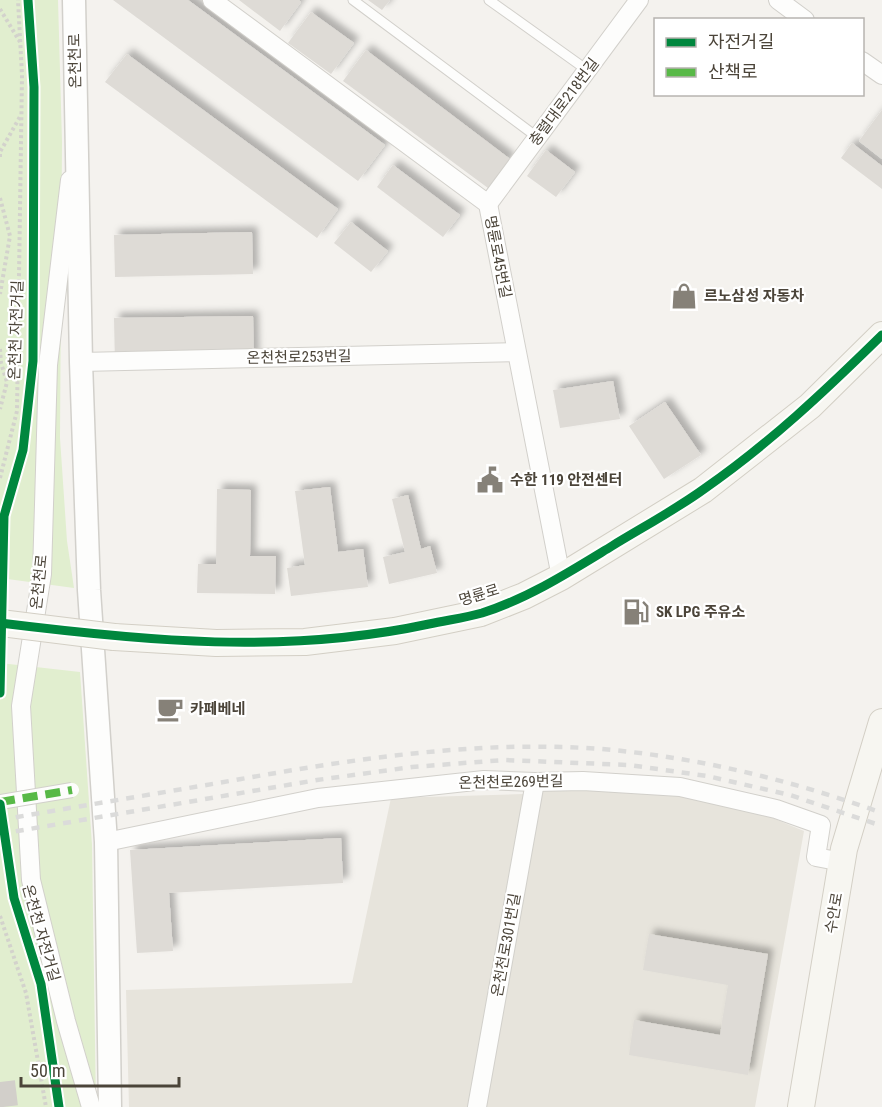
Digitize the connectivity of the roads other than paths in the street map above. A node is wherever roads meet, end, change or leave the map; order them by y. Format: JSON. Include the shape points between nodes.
{"nodes":[{"id":1,"x":74,"y":0,"type":"edge"},
{"id":2,"x":213,"y":0,"type":"edge"},
{"id":3,"x":353,"y":0,"type":"edge"},
{"id":4,"x":489,"y":0,"type":"edge"},
{"id":5,"x":778,"y":0,"type":"edge"},
{"id":6,"x":633,"y":2,"type":"edge"},
{"id":7,"x":802,"y":18,"type":"edge"},
{"id":8,"x":864,"y":62,"type":"edge"},
{"id":9,"x":587,"y":70,"type":"junction"},
{"id":10,"x":882,"y":75,"type":"edge"},
{"id":11,"x":76,"y":122,"type":"junction"},
{"id":12,"x":537,"y":137,"type":"junction"},
{"id":13,"x":488,"y":204,"type":"junction"},
{"id":14,"x":882,"y":335,"type":"edge"},
{"id":15,"x":516,"y":352,"type":"junction"},
{"id":16,"x":81,"y":362,"type":"junction"},
{"id":17,"x":561,"y":577,"type":"junction"},
{"id":18,"x":0,"y":623,"type":"edge"},
{"id":19,"x":882,"y":722,"type":"edge"},
{"id":20,"x":534,"y":782,"type":"junction"},
{"id":21,"x":72,"y":790,"type":"dead end"},
{"id":22,"x":0,"y":802,"type":"edge"},
{"id":23,"x":106,"y":842,"type":"junction"},
{"id":24,"x":842,"y":862,"type":"junction"},
{"id":25,"x":91,"y":1107,"type":"edge"},
{"id":26,"x":110,"y":1107,"type":"edge"},
{"id":27,"x":477,"y":1107,"type":"edge"},
{"id":28,"x":801,"y":1107,"type":"edge"}],
"edges":[{"from":1,"to":11,"type":"street","name":"온천천로"},
{"from":2,"to":13,"type":"street","name":"명륜로45번길"},
{"from":3,"to":12,"type":"lane"},
{"from":4,"to":9,"type":"lane"},
{"from":5,"to":7,"type":"street"},
{"from":6,"to":9,"type":"street","name":"충렬대로218번길"},
{"from":8,"to":10,"type":"street"},
{"from":9,"to":12,"type":"street","name":"충렬대로218번길"},
{"from":11,"to":16,"type":"street","name":"온천천로"},
{"from":11,"to":25,"type":"street","name":"온천천로","via":[[48,365],[42,574],[21,706],[30,880]]},
{"from":12,"to":13,"type":"street","name":"충렬대로218번길"},
{"from":13,"to":15,"type":"street","name":"명륜로45번길"},
{"from":14,"to":17,"type":"main road","name":"명륜로","via":[[810,406],[703,490]]},
{"from":15,"to":16,"type":"street","name":"온천천로253번길"},
{"from":15,"to":17,"type":"street","name":"명륜로45번길"},
{"from":16,"to":23,"type":"street","name":"온천천로","via":[[89,590]]},
{"from":17,"to":18,"type":"main road","name":"명륜로","bridge":true,"via":[[481,613],[395,631],[305,642],[216,643],[114,637]]},
{"from":19,"to":24,"type":"main road","name":"수안로"},
{"from":20,"to":23,"type":"street","name":"온천천로269번길","via":[[484,780],[318,798]]},
{"from":20,"to":24,"type":"street","name":"온천천로269번길","via":[[680,787],[777,809],[821,825],[816,857]]},
{"from":20,"to":27,"type":"street","name":"온천천로301번길"},
{"from":21,"to":22,"type":"street","bridge":true},
{"from":23,"to":26,"type":"street","name":"온천천로"},
{"from":24,"to":28,"type":"main road","name":"수안로"}]}
